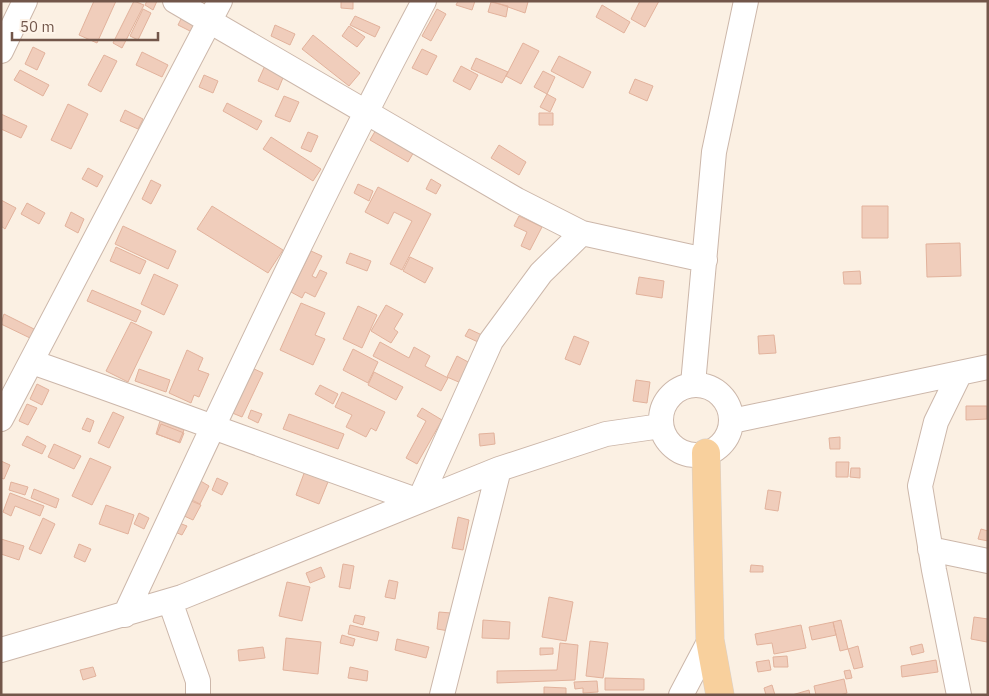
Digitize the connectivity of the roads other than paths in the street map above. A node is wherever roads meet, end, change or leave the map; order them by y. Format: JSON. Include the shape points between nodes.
{"nodes":[{"id":1,"x":24,"y":1,"type":"edge"},
{"id":2,"x":175,"y":1,"type":"edge"},
{"id":3,"x":424,"y":1,"type":"edge"},
{"id":4,"x":746,"y":1,"type":"edge"},
{"id":5,"x":215,"y":11,"type":"edge"},
{"id":6,"x":1,"y":51,"type":"edge"},
{"id":7,"x":365,"y":111,"type":"junction"},
{"id":8,"x":582,"y":233,"type":"junction"},
{"id":9,"x":705,"y":260,"type":"junction"},
{"id":10,"x":32,"y":362,"type":"junction"},
{"id":11,"x":988,"y":367,"type":"edge"},
{"id":12,"x":960,"y":373,"type":"junction"},
{"id":13,"x":693,"y":384,"type":"junction"},
{"id":14,"x":1,"y":419,"type":"edge"},
{"id":15,"x":732,"y":421,"type":"junction"},
{"id":16,"x":213,"y":426,"type":"junction"},
{"id":17,"x":662,"y":426,"type":"junction"},
{"id":18,"x":706,"y":454,"type":"junction"},
{"id":19,"x":499,"y":469,"type":"junction"},
{"id":20,"x":419,"y":501,"type":"junction"},
{"id":21,"x":930,"y":549,"type":"junction"},
{"id":22,"x":988,"y":561,"type":"edge"},
{"id":23,"x":170,"y":601,"type":"junction"},
{"id":24,"x":125,"y":615,"type":"junction"},
{"id":25,"x":710,"y":640,"type":"junction"},
{"id":26,"x":1,"y":650,"type":"edge"},
{"id":27,"x":198,"y":695,"type":"edge"},
{"id":28,"x":442,"y":695,"type":"edge"},
{"id":29,"x":682,"y":695,"type":"edge"},
{"id":30,"x":720,"y":695,"type":"edge"},
{"id":31,"x":959,"y":695,"type":"edge"}],
"edges":[{"from":1,"to":6,"type":"street"},
{"from":2,"to":5,"type":"street"},
{"from":3,"to":7,"type":"street"},
{"from":4,"to":9,"type":"street","via":[[714,152]]},
{"from":5,"to":7,"type":"street"},
{"from":5,"to":10,"type":"street"},
{"from":7,"to":8,"type":"street","via":[[518,200]]},
{"from":7,"to":16,"type":"street"},
{"from":8,"to":9,"type":"street"},
{"from":8,"to":20,"type":"street","via":[[540,273],[491,341]]},
{"from":9,"to":13,"type":"street"},
{"from":10,"to":14,"type":"street"},
{"from":10,"to":16,"type":"street"},
{"from":11,"to":12,"type":"street"},
{"from":12,"to":15,"type":"street"},
{"from":12,"to":21,"type":"street","via":[[936,422],[920,486]]},
{"from":13,"to":15,"type":"street","via":[[708,386],[721,394],[729,406]]},
{"from":13,"to":17,"type":"street","via":[[682,387],[665,403],[661,414]]},
{"from":15,"to":18,"type":"street","via":[[727,438]]},
{"from":16,"to":20,"type":"street"},
{"from":16,"to":24,"type":"street"},
{"from":17,"to":18,"type":"street","via":[[665,437],[678,450],[687,454]]},
{"from":17,"to":19,"type":"street","via":[[606,434]]},
{"from":18,"to":25,"type":"main road"},
{"from":19,"to":20,"type":"street"},
{"from":19,"to":28,"type":"street"},
{"from":20,"to":23,"type":"street"},
{"from":21,"to":22,"type":"street"},
{"from":21,"to":31,"type":"street"},
{"from":23,"to":24,"type":"street"},
{"from":23,"to":27,"type":"street","via":[[198,681]]},
{"from":24,"to":26,"type":"street"},
{"from":25,"to":29,"type":"street"},
{"from":25,"to":30,"type":"main road"}]}
